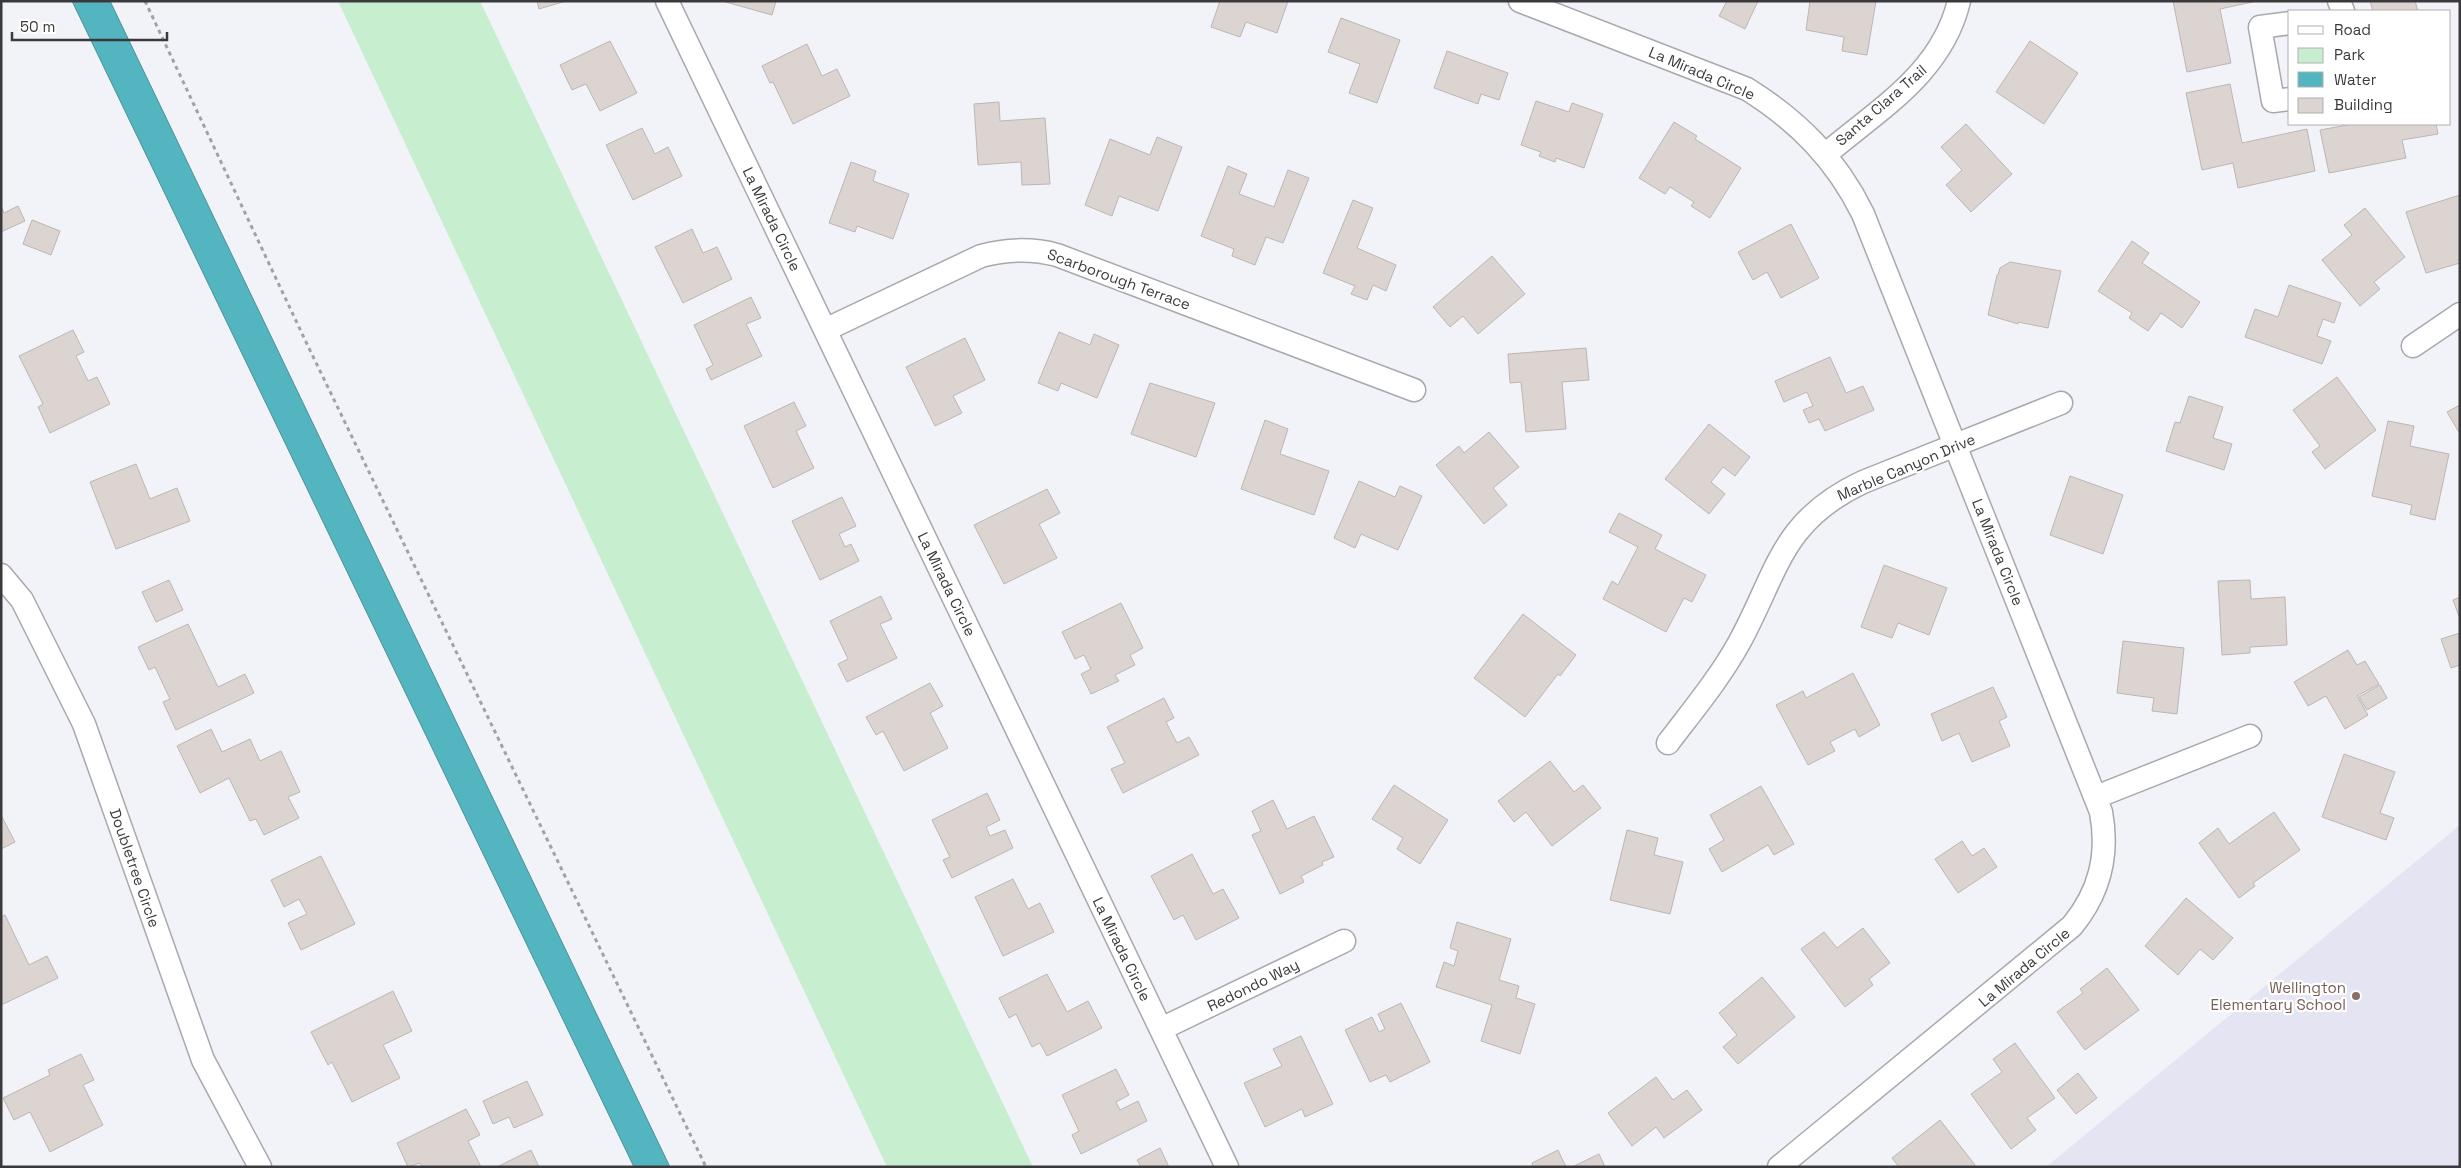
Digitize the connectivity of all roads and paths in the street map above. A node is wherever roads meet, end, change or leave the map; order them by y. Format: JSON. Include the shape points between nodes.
{"nodes":[{"id":1,"x":145,"y":1,"type":"edge"},
{"id":2,"x":667,"y":1,"type":"edge"},
{"id":3,"x":1520,"y":1,"type":"edge"},
{"id":4,"x":1959,"y":1,"type":"edge"},
{"id":5,"x":2288,"y":23,"type":"edge"},
{"id":6,"x":2288,"y":99,"type":"edge"},
{"id":7,"x":1826,"y":154,"type":"junction"},
{"id":8,"x":2460,"y":314,"type":"edge"},
{"id":9,"x":825,"y":330,"type":"junction"},
{"id":10,"x":2413,"y":346,"type":"dead end"},
{"id":11,"x":1414,"y":390,"type":"dead end"},
{"id":12,"x":2061,"y":403,"type":"dead end"},
{"id":13,"x":1955,"y":446,"type":"junction"},
{"id":14,"x":1,"y":575,"type":"edge"},
{"id":15,"x":2250,"y":736,"type":"dead end"},
{"id":16,"x":1668,"y":743,"type":"dead end"},
{"id":17,"x":2096,"y":797,"type":"junction"},
{"id":18,"x":1344,"y":941,"type":"dead end"},
{"id":19,"x":1161,"y":1029,"type":"junction"},
{"id":20,"x":260,"y":1167,"type":"edge"},
{"id":21,"x":706,"y":1167,"type":"edge"},
{"id":22,"x":1227,"y":1167,"type":"edge"},
{"id":23,"x":1779,"y":1167,"type":"edge"}],
"edges":[{"from":1,"to":21,"type":"path","via":[[306,342]]},
{"from":2,"to":9,"type":"street","name":"La Mirada Circle"},
{"from":3,"to":7,"type":"street","name":"La Mirada Circle","via":[[1747,89],[1777,108]]},
{"from":4,"to":7,"type":"street","name":"Santa Clara Trail","via":[[1946,39],[1922,73]]},
{"from":5,"to":6,"type":"street","via":[[2260,27],[2273,101]]},
{"from":7,"to":13,"type":"street","name":"La Mirada Circle","via":[[1863,214]]},
{"from":8,"to":10,"type":"street"},
{"from":9,"to":11,"type":"street","name":"Scarborough Terrace","via":[[982,256],[1027,250],[1057,255]]},
{"from":9,"to":19,"type":"street","name":"La Mirada Circle"},
{"from":12,"to":13,"type":"street","name":"Marble Canyon Drive"},
{"from":13,"to":16,"type":"street","name":"Marble Canyon Drive","via":[[1847,490],[1805,522],[1783,550],[1739,642],[1714,684]]},
{"from":13,"to":17,"type":"street","name":"La Mirada Circle"},
{"from":14,"to":20,"type":"street","name":"Doubletree Circle","via":[[22,600],[84,724],[203,1060]]},
{"from":15,"to":17,"type":"street"},
{"from":17,"to":23,"type":"street","name":"La Mirada Circle","via":[[2104,828],[2104,858],[2096,888],[2082,915]]},
{"from":18,"to":19,"type":"street","name":"Redondo Way"},
{"from":19,"to":22,"type":"street","name":"La Mirada Circle"}]}
